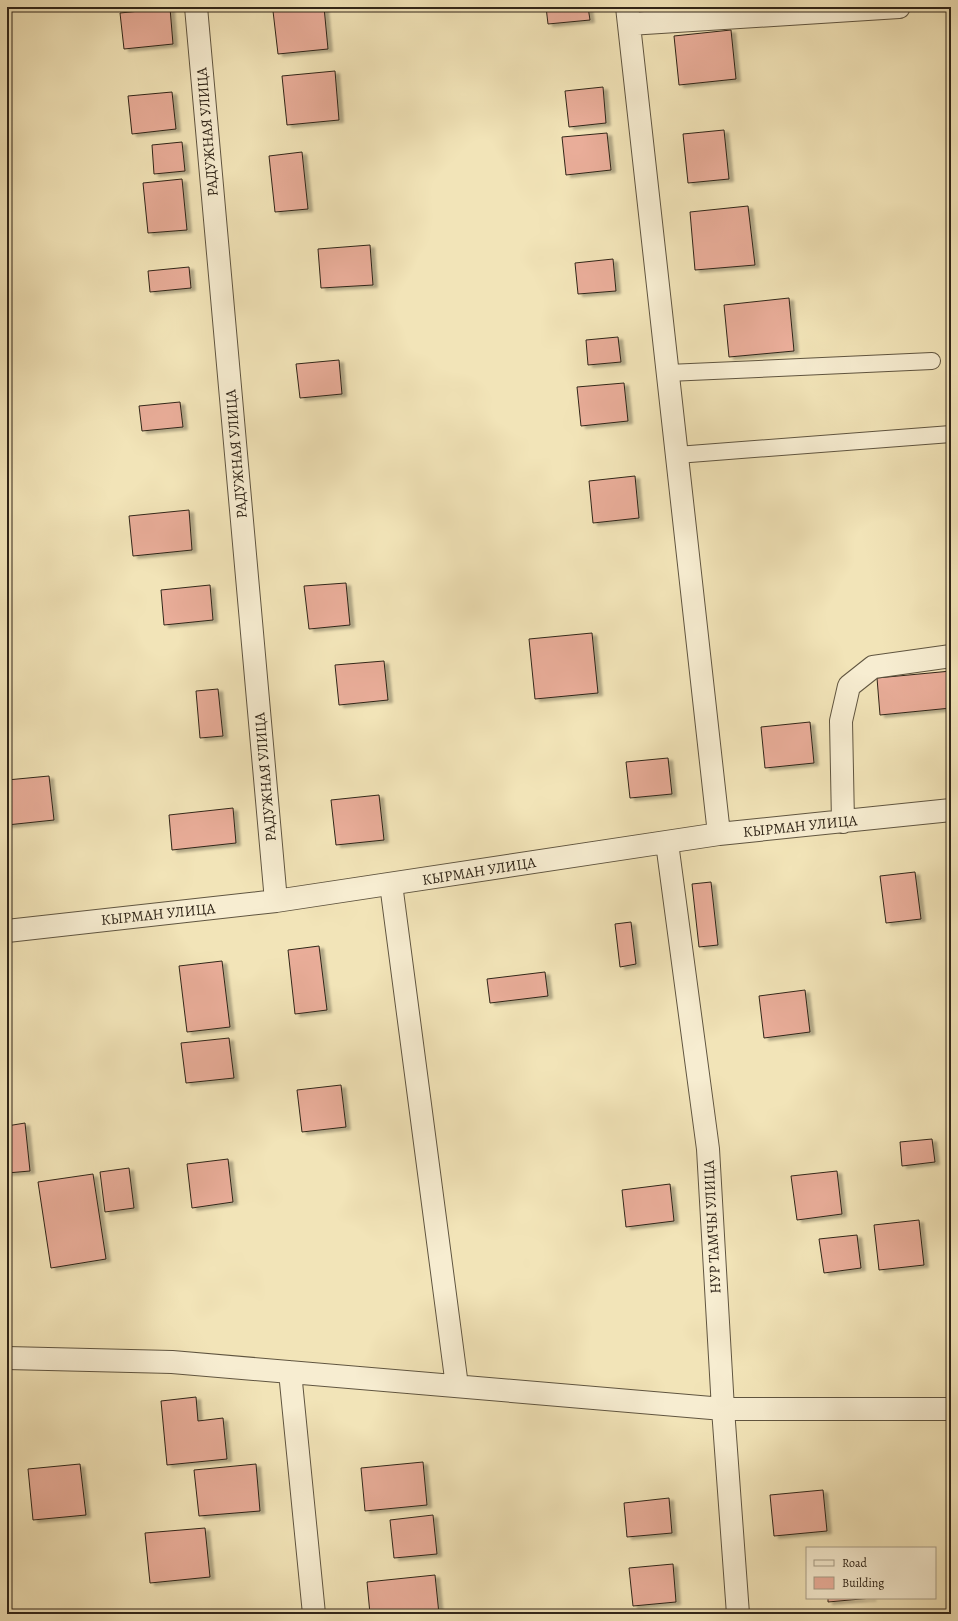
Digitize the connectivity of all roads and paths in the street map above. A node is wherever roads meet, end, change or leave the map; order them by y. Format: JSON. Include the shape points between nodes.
{"nodes":[{"id":1,"x":196,"y":7,"type":"edge"},
{"id":2,"x":899,"y":7,"type":"edge"},
{"id":3,"x":628,"y":15,"type":"edge"},
{"id":4,"x":932,"y":361,"type":"dead end"},
{"id":5,"x":668,"y":373,"type":"junction"},
{"id":6,"x":951,"y":434,"type":"edge"},
{"id":7,"x":677,"y":455,"type":"junction"},
{"id":8,"x":951,"y":656,"type":"edge"},
{"id":9,"x":951,"y":812,"type":"edge"},
{"id":10,"x":843,"y":822,"type":"junction"},
{"id":11,"x":719,"y":834,"type":"junction"},
{"id":12,"x":667,"y":843,"type":"junction"},
{"id":13,"x":391,"y":884,"type":"junction"},
{"id":14,"x":276,"y":902,"type":"junction"},
{"id":15,"x":7,"y":931,"type":"edge"},
{"id":16,"x":7,"y":1358,"type":"edge"},
{"id":17,"x":290,"y":1372,"type":"junction"},
{"id":18,"x":457,"y":1386,"type":"junction"},
{"id":19,"x":723,"y":1409,"type":"junction"},
{"id":20,"x":951,"y":1409,"type":"edge"},
{"id":21,"x":314,"y":1614,"type":"edge"},
{"id":22,"x":738,"y":1614,"type":"edge"}],
"edges":[{"from":1,"to":14,"type":"street","name":"РАДУЖНАЯ УЛИЦА"},
{"from":2,"to":3,"type":"street"},
{"from":3,"to":5,"type":"street"},
{"from":4,"to":5,"type":"lane"},
{"from":5,"to":7,"type":"street"},
{"from":6,"to":7,"type":"lane"},
{"from":7,"to":11,"type":"street"},
{"from":8,"to":10,"type":"street","via":[[873,667],[848,686],[841,721]]},
{"from":9,"to":10,"type":"street","name":"КЫРМАН УЛИЦА"},
{"from":10,"to":11,"type":"street","name":"КЫРМАН УЛИЦА"},
{"from":11,"to":12,"type":"street","name":"КЫРМАН УЛИЦА"},
{"from":12,"to":13,"type":"street","name":"КЫРМАН УЛИЦА"},
{"from":12,"to":19,"type":"street","name":"НУР ТАМЧЫ УЛИЦА","via":[[708,1149]]},
{"from":13,"to":14,"type":"street","name":"КЫРМАН УЛИЦА"},
{"from":13,"to":18,"type":"street"},
{"from":14,"to":15,"type":"street","name":"КЫРМАН УЛИЦА"},
{"from":16,"to":17,"type":"street","via":[[172,1362]]},
{"from":17,"to":18,"type":"street"},
{"from":17,"to":21,"type":"street"},
{"from":18,"to":19,"type":"street"},
{"from":19,"to":20,"type":"street"},
{"from":19,"to":22,"type":"street","name":"НУР ТАМЧЫ УЛИЦА"}]}
